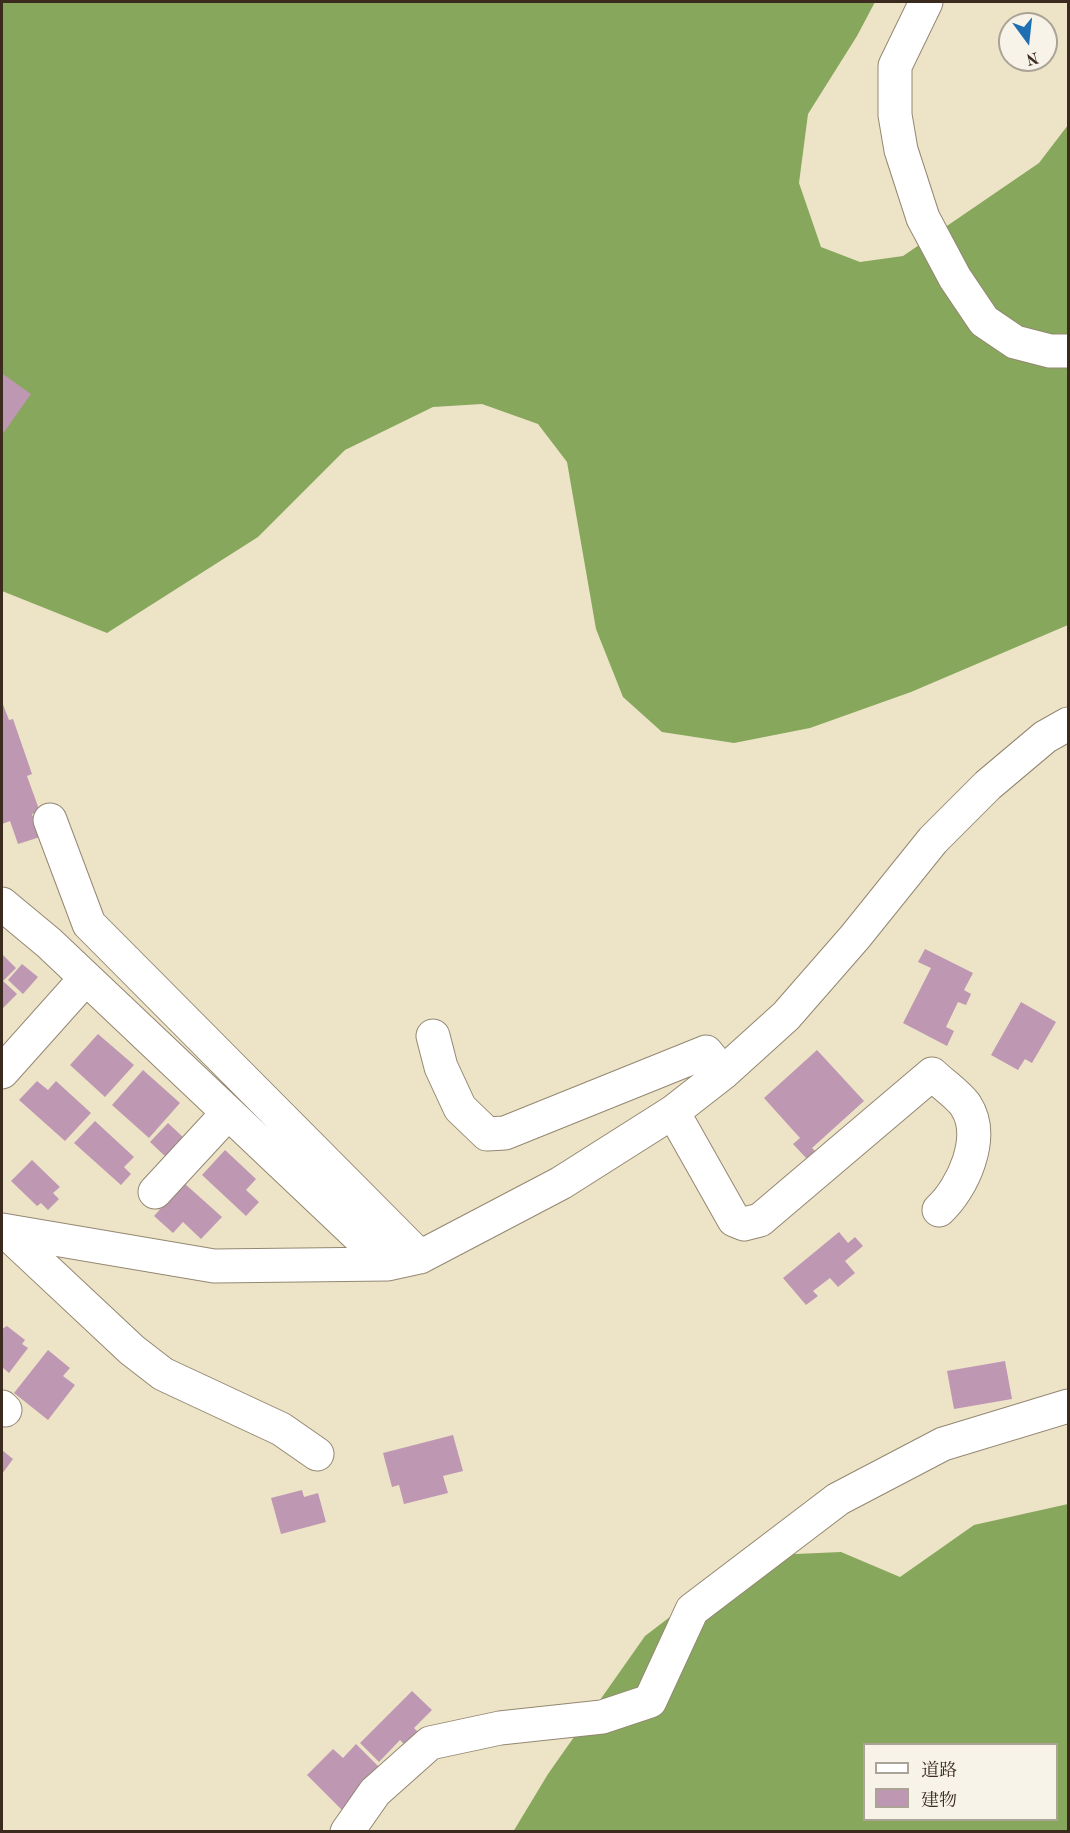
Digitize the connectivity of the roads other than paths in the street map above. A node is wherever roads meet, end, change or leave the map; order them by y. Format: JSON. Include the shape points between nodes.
{"nodes":[{"id":1,"x":926,"y":2,"type":"edge"},
{"id":2,"x":1068,"y":351,"type":"edge"},
{"id":3,"x":1068,"y":724,"type":"edge"},
{"id":4,"x":50,"y":820,"type":"dead end"},
{"id":5,"x":2,"y":904,"type":"edge"},
{"id":6,"x":86,"y":978,"type":"junction"},
{"id":7,"x":433,"y":1036,"type":"dead end"},
{"id":8,"x":2,"y":1072,"type":"edge"},
{"id":9,"x":723,"y":1073,"type":"junction"},
{"id":10,"x":673,"y":1112,"type":"junction"},
{"id":11,"x":228,"y":1113,"type":"junction"},
{"id":12,"x":156,"y":1192,"type":"dead end"},
{"id":13,"x":939,"y":1210,"type":"dead end"},
{"id":14,"x":3,"y":1231,"type":"edge"},
{"id":15,"x":420,"y":1257,"type":"junction"},
{"id":16,"x":388,"y":1264,"type":"junction"},
{"id":17,"x":1068,"y":1406,"type":"edge"},
{"id":18,"x":317,"y":1454,"type":"dead end"},
{"id":19,"x":347,"y":1832,"type":"edge"}],
"edges":[{"from":1,"to":2,"type":"street","via":[[896,66],[895,116],[901,150],[923,218],[955,278],[984,321],[1015,342],[1050,351]]},
{"from":3,"to":9,"type":"street","via":[[1045,737],[988,784],[933,840],[786,1016]]},
{"from":4,"to":15,"type":"street","via":[[89,924]]},
{"from":5,"to":6,"type":"street"},
{"from":6,"to":8,"type":"street"},
{"from":6,"to":11,"type":"street"},
{"from":7,"to":9,"type":"street","via":[[441,1067],[460,1108],[487,1134],[505,1133],[706,1052]]},
{"from":9,"to":10,"type":"street"},
{"from":10,"to":13,"type":"street","via":[[734,1220],[744,1224],[760,1220],[932,1074],[966,1105],[975,1133],[969,1161],[949,1200]]},
{"from":10,"to":15,"type":"street","via":[[561,1183]]},
{"from":11,"to":12,"type":"street"},
{"from":11,"to":16,"type":"street"},
{"from":14,"to":16,"type":"street","via":[[214,1266]]},
{"from":14,"to":18,"type":"street","via":[[163,1374],[281,1429]]},
{"from":15,"to":16,"type":"street"},
{"from":17,"to":19,"type":"street","via":[[943,1444],[838,1499],[692,1610],[650,1701],[602,1717],[500,1728],[430,1743],[375,1792]]}]}
